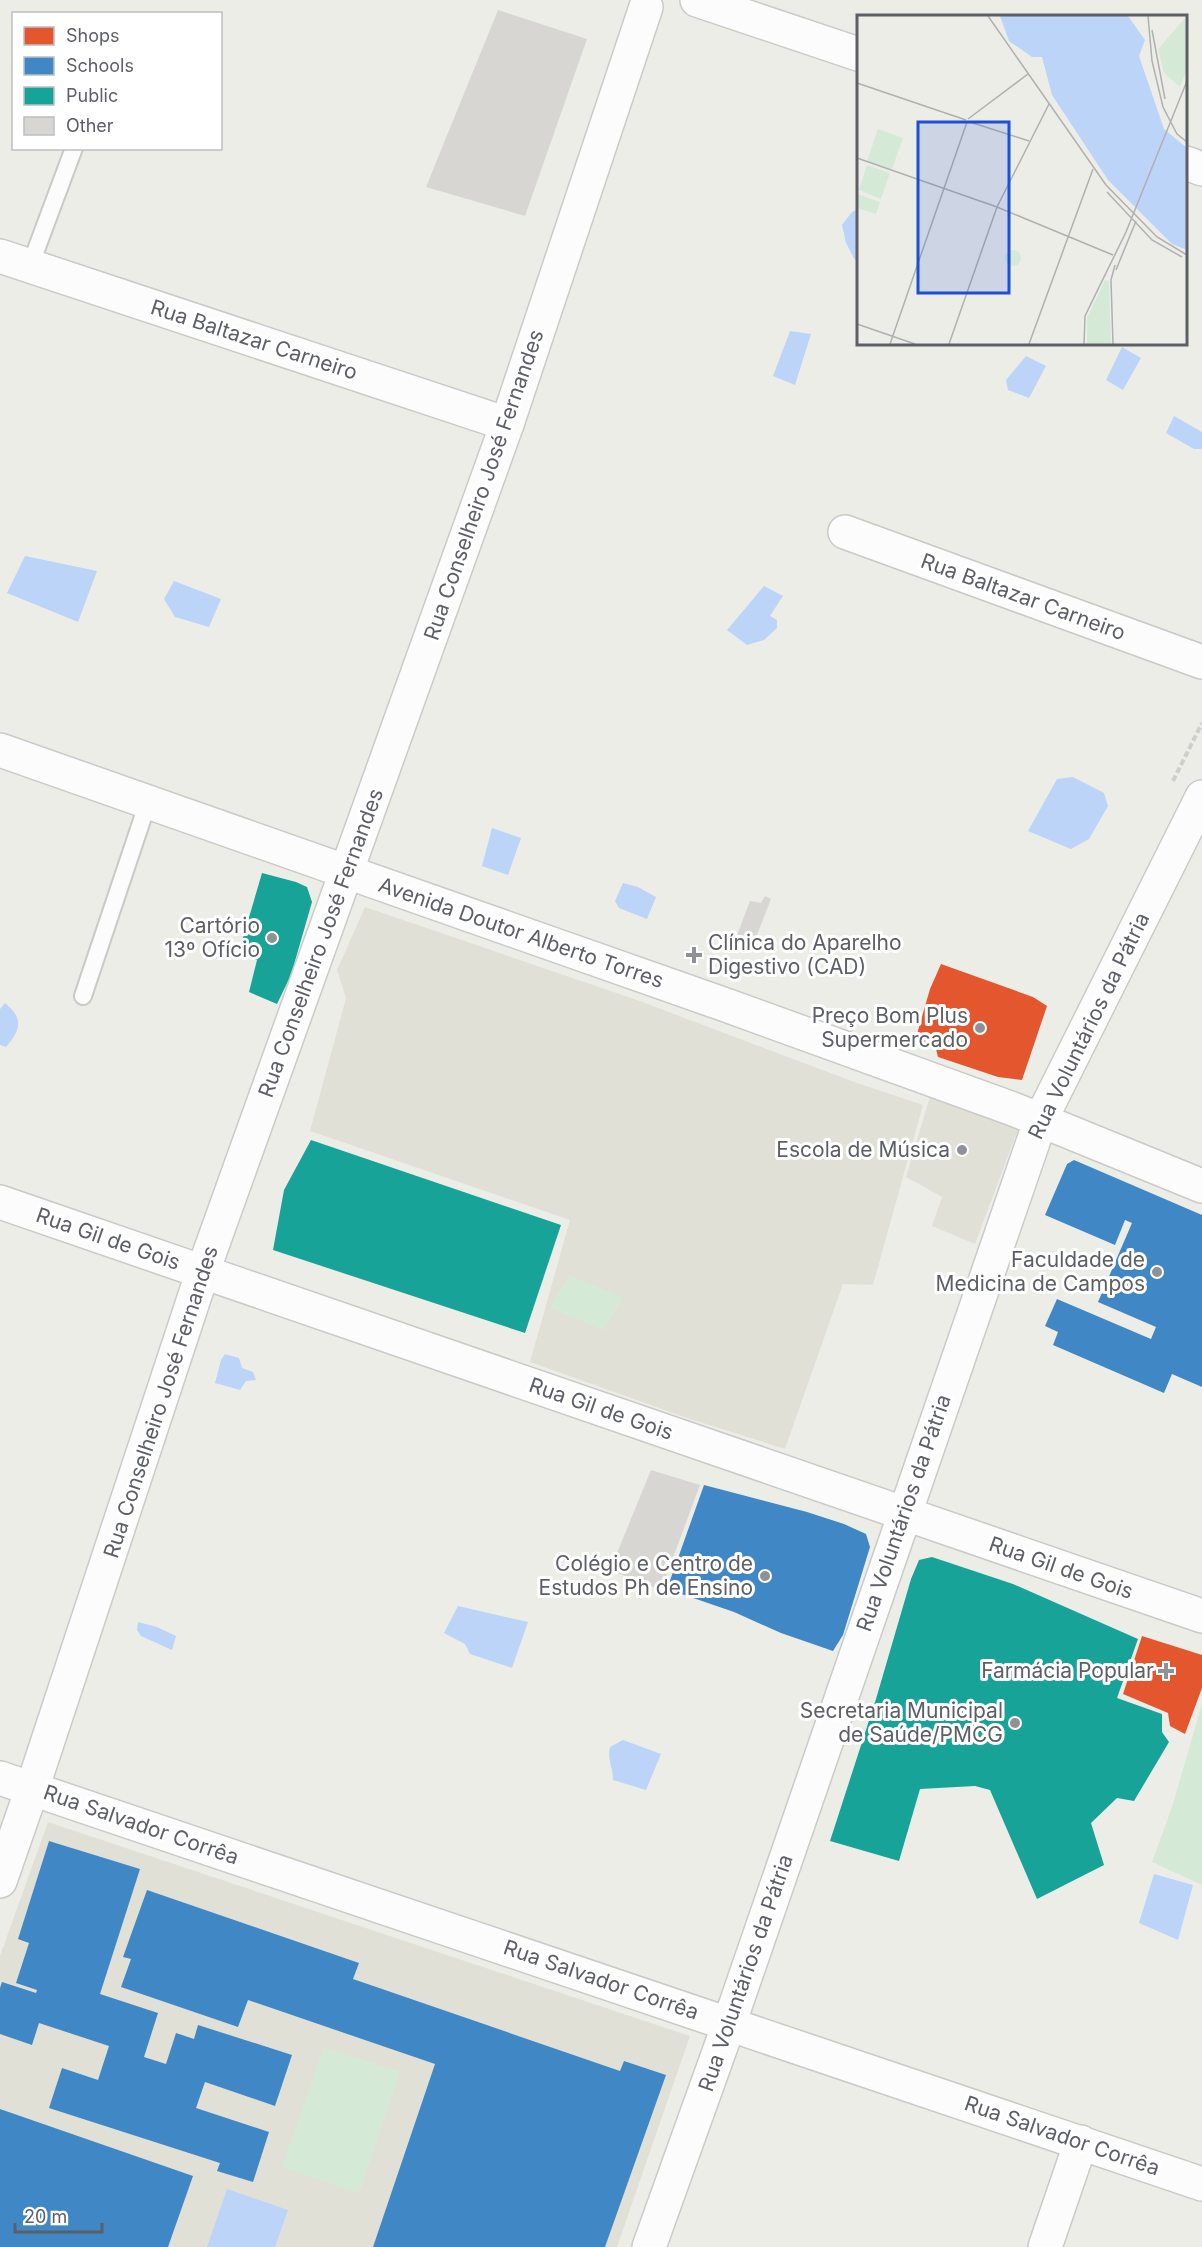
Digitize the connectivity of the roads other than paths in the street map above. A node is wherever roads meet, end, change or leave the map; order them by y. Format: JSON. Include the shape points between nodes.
{"nodes":[{"id":1,"x":680,"y":0,"type":"edge"},
{"id":2,"x":697,"y":0,"type":"edge"},
{"id":3,"x":642,"y":3,"type":"edge"},
{"id":4,"x":857,"y":54,"type":"edge"},
{"id":5,"x":73,"y":150,"type":"edge"},
{"id":6,"x":1187,"y":165,"type":"edge"},
{"id":7,"x":1202,"y":169,"type":"edge"},
{"id":8,"x":15,"y":261,"type":"edge"},
{"id":9,"x":507,"y":424,"type":"junction"},
{"id":10,"x":845,"y":532,"type":"dead end"},
{"id":11,"x":1202,"y":662,"type":"edge"},
{"id":12,"x":0,"y":750,"type":"edge"},
{"id":13,"x":1202,"y":797,"type":"edge"},
{"id":14,"x":148,"y":802,"type":"junction"},
{"id":15,"x":347,"y":871,"type":"junction"},
{"id":16,"x":83,"y":996,"type":"dead end"},
{"id":17,"x":1041,"y":1119,"type":"junction"},
{"id":18,"x":1202,"y":1186,"type":"edge"},
{"id":19,"x":0,"y":1203,"type":"edge"},
{"id":20,"x":203,"y":1271,"type":"junction"},
{"id":21,"x":903,"y":1513,"type":"junction"},
{"id":22,"x":1202,"y":1616,"type":"edge"},
{"id":23,"x":0,"y":1778,"type":"edge"},
{"id":24,"x":32,"y":1789,"type":"junction"},
{"id":25,"x":0,"y":1881,"type":"edge"},
{"id":26,"x":729,"y":2024,"type":"junction"},
{"id":27,"x":1081,"y":2142,"type":"junction"},
{"id":28,"x":1202,"y":2184,"type":"edge"},
{"id":29,"x":649,"y":2247,"type":"edge"},
{"id":30,"x":1045,"y":2247,"type":"edge"}],
"edges":[{"from":1,"to":3,"type":"main road","via":[[663,10]]},
{"from":2,"to":4,"type":"main road"},
{"from":3,"to":9,"type":"main road","name":"Rua Conselheiro José Fernandes"},
{"from":5,"to":8,"type":"lane"},
{"from":6,"to":7,"type":"main road"},
{"from":8,"to":9,"type":"main road","name":"Rua Baltazar Carneiro"},
{"from":9,"to":15,"type":"main road","name":"Rua Conselheiro José Fernandes"},
{"from":10,"to":11,"type":"main road","name":"Rua Baltazar Carneiro"},
{"from":12,"to":14,"type":"main road","name":"Avenida Doutor Alberto Torres"},
{"from":13,"to":17,"type":"main road","name":"Rua Voluntários da Pátria"},
{"from":14,"to":15,"type":"main road","name":"Avenida Doutor Alberto Torres"},
{"from":14,"to":16,"type":"lane"},
{"from":15,"to":17,"type":"main road","name":"Avenida Doutor Alberto Torres"},
{"from":15,"to":20,"type":"main road","name":"Rua Conselheiro José Fernandes"},
{"from":17,"to":18,"type":"main road","name":"Avenida Doutor Alberto Torres"},
{"from":17,"to":21,"type":"main road","name":"Rua Voluntários da Pátria"},
{"from":19,"to":20,"type":"main road","name":"Rua Gil de Gois"},
{"from":20,"to":21,"type":"main road","name":"Rua Gil de Gois"},
{"from":20,"to":24,"type":"main road","name":"Rua Conselheiro José Fernandes"},
{"from":21,"to":22,"type":"main road","name":"Rua Gil de Gois"},
{"from":21,"to":26,"type":"main road","name":"Rua Voluntários da Pátria"},
{"from":23,"to":24,"type":"main road","name":"Rua Salvador Corrêa"},
{"from":24,"to":25,"type":"main road","name":"Rua Conselheiro José Fernandes"},
{"from":24,"to":26,"type":"main road","name":"Rua Salvador Corrêa"},
{"from":26,"to":27,"type":"main road","name":"Rua Salvador Corrêa"},
{"from":26,"to":29,"type":"main road","name":"Rua Voluntários da Pátria"},
{"from":27,"to":28,"type":"main road","name":"Rua Salvador Corrêa"},
{"from":27,"to":30,"type":"main road"}]}
